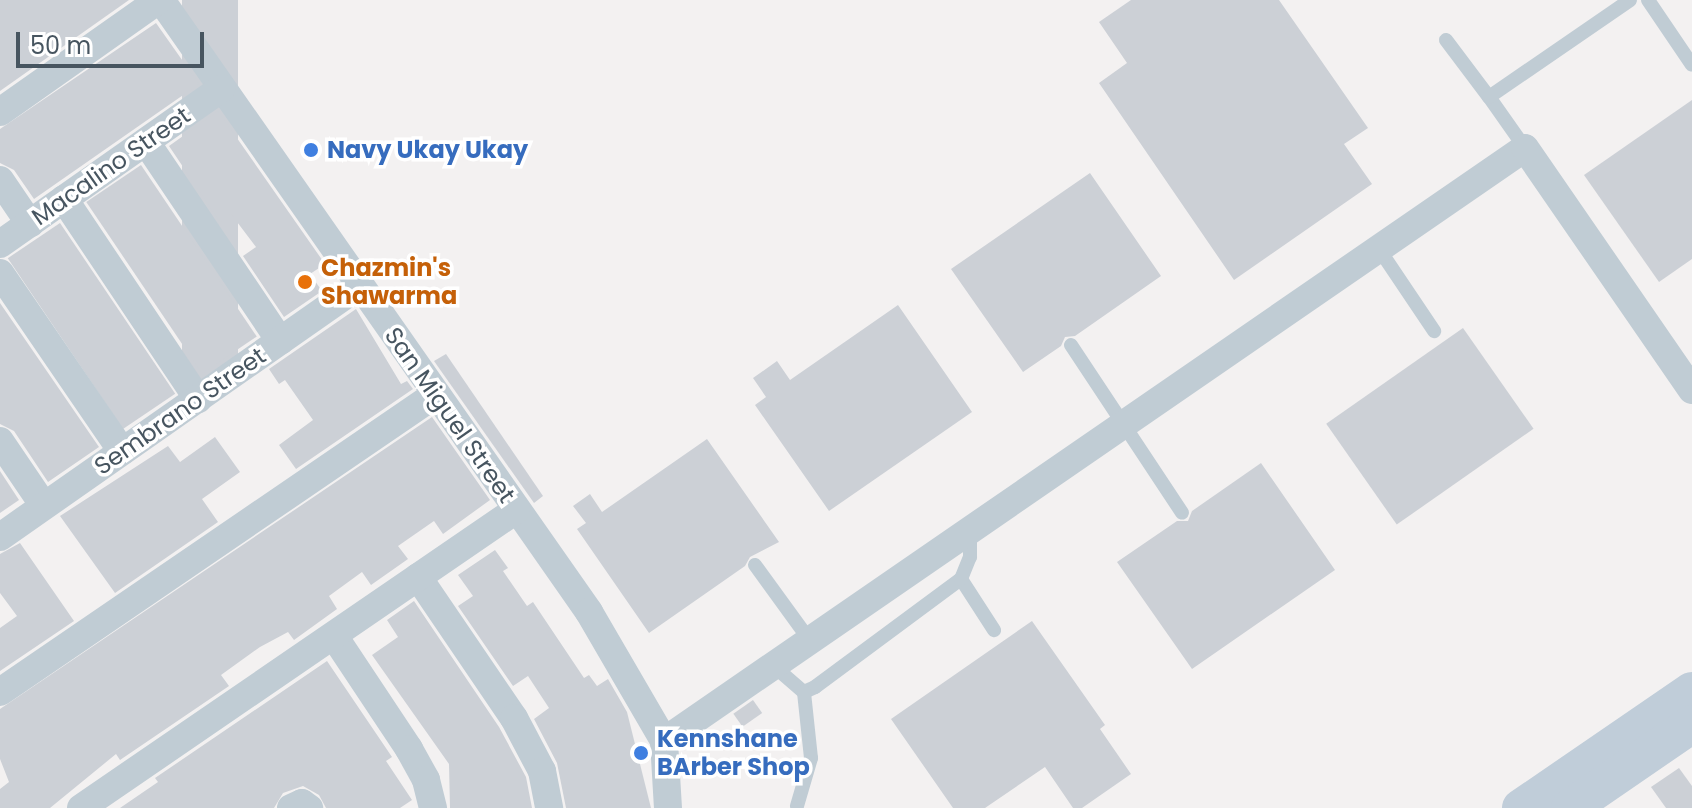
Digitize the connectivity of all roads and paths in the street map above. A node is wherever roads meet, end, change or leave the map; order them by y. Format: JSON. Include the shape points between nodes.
{"nodes":[{"id":1,"x":160,"y":0,"type":"edge"},
{"id":2,"x":1630,"y":0,"type":"edge"},
{"id":3,"x":1648,"y":0,"type":"edge"},
{"id":4,"x":1446,"y":40,"type":"dead end"},
{"id":5,"x":1692,"y":65,"type":"edge"},
{"id":6,"x":222,"y":88,"type":"junction"},
{"id":7,"x":1489,"y":97,"type":"junction"},
{"id":8,"x":0,"y":112,"type":"edge"},
{"id":9,"x":146,"y":142,"type":"junction"},
{"id":10,"x":1525,"y":148,"type":"junction"},
{"id":11,"x":0,"y":180,"type":"edge"},
{"id":12,"x":64,"y":199,"type":"junction"},
{"id":13,"x":30,"y":224,"type":"junction"},
{"id":14,"x":0,"y":244,"type":"edge"},
{"id":15,"x":1379,"y":249,"type":"junction"},
{"id":16,"x":0,"y":273,"type":"edge"},
{"id":17,"x":360,"y":285,"type":"junction"},
{"id":18,"x":1434,"y":331,"type":"dead end"},
{"id":19,"x":280,"y":341,"type":"junction"},
{"id":20,"x":1071,"y":345,"type":"dead end"},
{"id":21,"x":1692,"y":390,"type":"edge"},
{"id":22,"x":436,"y":394,"type":"junction"},
{"id":23,"x":198,"y":399,"type":"junction"},
{"id":24,"x":1123,"y":426,"type":"junction"},
{"id":25,"x":0,"y":441,"type":"edge"},
{"id":26,"x":122,"y":451,"type":"junction"},
{"id":27,"x":44,"y":506,"type":"junction"},
{"id":28,"x":516,"y":510,"type":"junction"},
{"id":29,"x":1182,"y":513,"type":"dead end"},
{"id":30,"x":970,"y":529,"type":"junction"},
{"id":31,"x":0,"y":537,"type":"edge"},
{"id":32,"x":755,"y":565,"type":"dead end"},
{"id":33,"x":418,"y":577,"type":"junction"},
{"id":34,"x":961,"y":579,"type":"junction"},
{"id":35,"x":994,"y":630,"type":"dead end"},
{"id":36,"x":334,"y":636,"type":"junction"},
{"id":37,"x":811,"y":643,"type":"junction"},
{"id":38,"x":776,"y":668,"type":"junction"},
{"id":39,"x":1692,"y":691,"type":"edge"},
{"id":40,"x":0,"y":692,"type":"edge"},
{"id":41,"x":804,"y":692,"type":"junction"},
{"id":42,"x":1692,"y":724,"type":"edge"},
{"id":43,"x":664,"y":741,"type":"junction"},
{"id":44,"x":797,"y":806,"type":"edge"},
{"id":45,"x":81,"y":808,"type":"edge"},
{"id":46,"x":291,"y":808,"type":"edge"},
{"id":47,"x":309,"y":808,"type":"edge"},
{"id":48,"x":433,"y":808,"type":"edge"},
{"id":49,"x":549,"y":808,"type":"edge"},
{"id":50,"x":668,"y":808,"type":"edge"},
{"id":51,"x":1521,"y":808,"type":"edge"},
{"id":52,"x":1570,"y":808,"type":"edge"}],
"edges":[{"from":1,"to":6,"type":"street","name":"San Miguel Street"},
{"from":1,"to":8,"type":"street"},
{"from":2,"to":7,"type":"lane"},
{"from":3,"to":5,"type":"lane"},
{"from":4,"to":7,"type":"lane"},
{"from":6,"to":9,"type":"street","name":"Macalino Street"},
{"from":6,"to":17,"type":"street","name":"San Miguel Street"},
{"from":7,"to":10,"type":"lane"},
{"from":9,"to":12,"type":"street","name":"Macalino Street"},
{"from":9,"to":19,"type":"street"},
{"from":10,"to":15,"type":"street"},
{"from":10,"to":21,"type":"street"},
{"from":11,"to":13,"type":"street"},
{"from":12,"to":13,"type":"street","name":"Macalino Street"},
{"from":12,"to":23,"type":"street"},
{"from":13,"to":14,"type":"street","name":"Macalino Street"},
{"from":15,"to":18,"type":"lane"},
{"from":15,"to":24,"type":"street"},
{"from":16,"to":26,"type":"street"},
{"from":17,"to":19,"type":"street","name":"Sembrano Street"},
{"from":17,"to":22,"type":"street","name":"San Miguel Street"},
{"from":19,"to":23,"type":"street","name":"Sembrano Street"},
{"from":20,"to":24,"type":"lane"},
{"from":22,"to":28,"type":"street","name":"San Miguel Street"},
{"from":22,"to":40,"type":"street"},
{"from":23,"to":26,"type":"street","name":"Sembrano Street"},
{"from":24,"to":29,"type":"lane"},
{"from":24,"to":30,"type":"street"},
{"from":25,"to":27,"type":"street"},
{"from":26,"to":27,"type":"street","name":"Sembrano Street"},
{"from":27,"to":31,"type":"street","name":"Sembrano Street"},
{"from":28,"to":33,"type":"street"},
{"from":28,"to":43,"type":"street","name":"San Miguel Street","via":[[589,612]]},
{"from":30,"to":34,"type":"lane","via":[[970,557]]},
{"from":30,"to":37,"type":"street"},
{"from":32,"to":37,"type":"lane"},
{"from":33,"to":36,"type":"street"},
{"from":33,"to":49,"type":"street","via":[[514,718],[542,771]]},
{"from":34,"to":35,"type":"lane"},
{"from":34,"to":41,"type":"lane"},
{"from":36,"to":45,"type":"street"},
{"from":36,"to":48,"type":"street","via":[[409,749],[426,780]]},
{"from":37,"to":38,"type":"street"},
{"from":38,"to":41,"type":"lane"},
{"from":38,"to":43,"type":"street"},
{"from":39,"to":51,"type":"main road"},
{"from":41,"to":44,"type":"lane","via":[[811,758]]},
{"from":42,"to":52,"type":"main road"},
{"from":43,"to":50,"type":"street","name":"San Miguel Street"},
{"from":46,"to":47,"type":"street","via":[[302,803]]}]}
